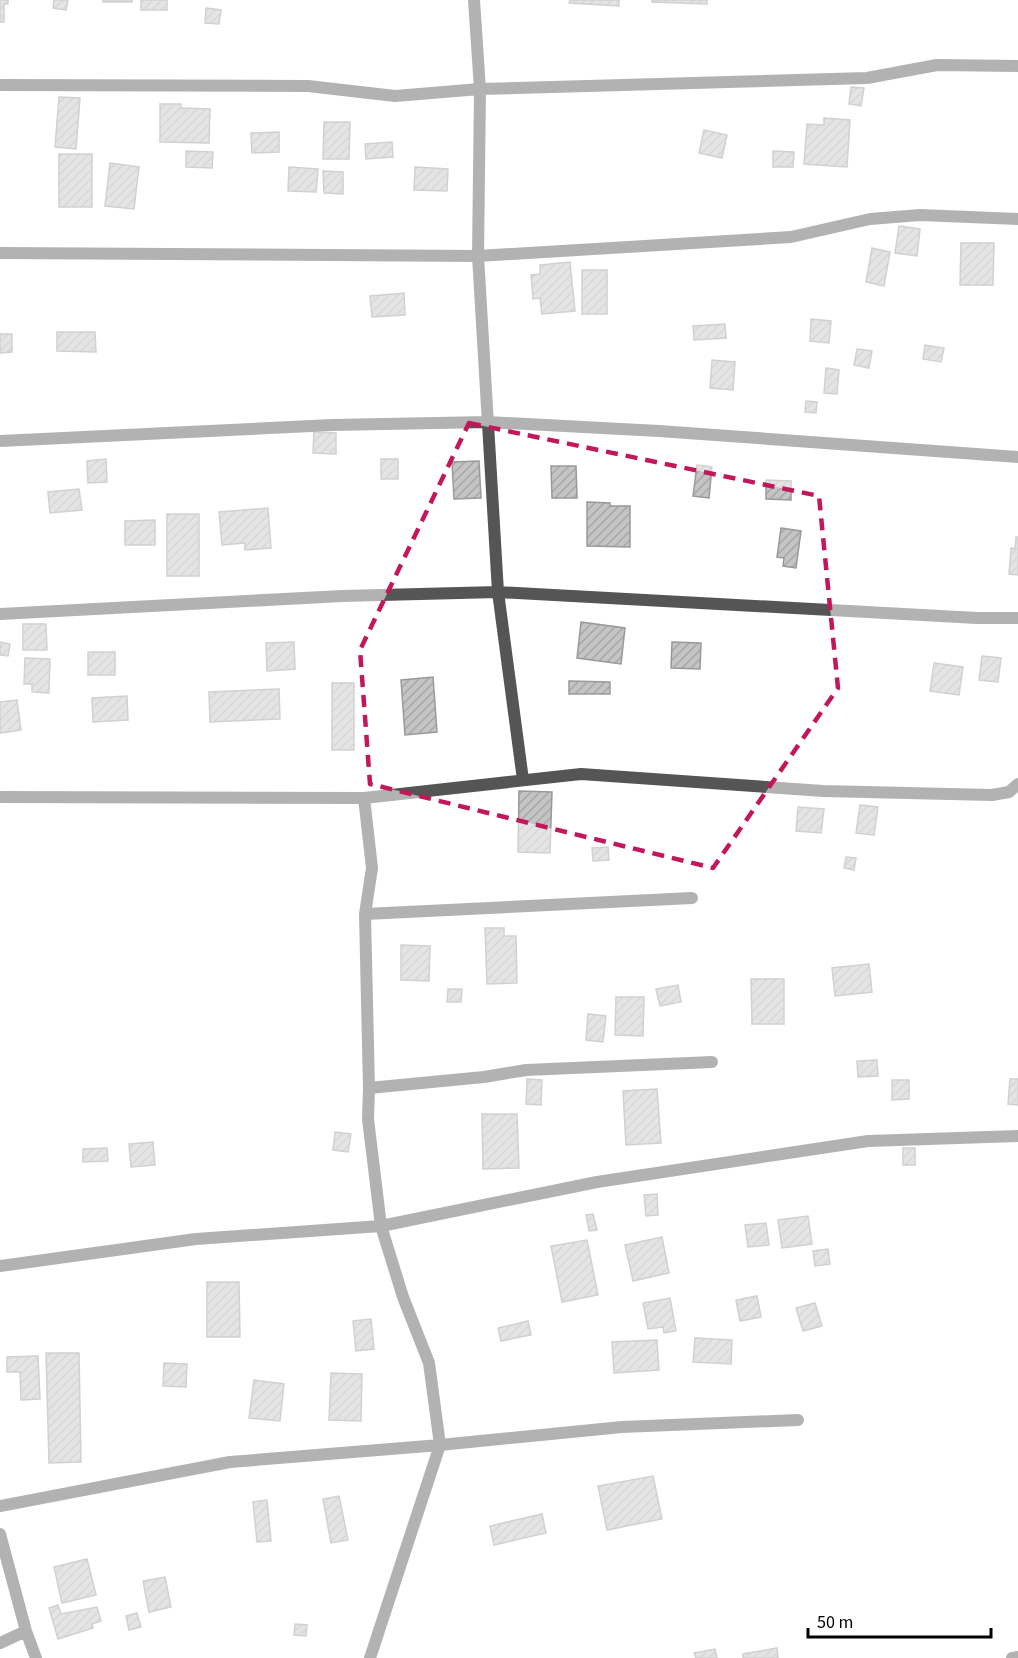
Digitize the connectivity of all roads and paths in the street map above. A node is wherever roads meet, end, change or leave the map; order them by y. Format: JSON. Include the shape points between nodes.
{"nodes":[{"id":1,"x":474,"y":0,"type":"edge"},
{"id":2,"x":1018,"y":66,"type":"edge"},
{"id":3,"x":0,"y":85,"type":"edge"},
{"id":4,"x":480,"y":89,"type":"junction"},
{"id":5,"x":1018,"y":219,"type":"edge"},
{"id":6,"x":0,"y":254,"type":"edge"},
{"id":7,"x":478,"y":256,"type":"junction"},
{"id":8,"x":488,"y":422,"type":"junction"},
{"id":9,"x":0,"y":441,"type":"edge"},
{"id":10,"x":1018,"y":457,"type":"edge"},
{"id":11,"x":498,"y":592,"type":"junction"},
{"id":12,"x":0,"y":614,"type":"edge"},
{"id":13,"x":1018,"y":618,"type":"edge"},
{"id":14,"x":523,"y":780,"type":"junction"},
{"id":15,"x":1018,"y":784,"type":"edge"},
{"id":16,"x":0,"y":797,"type":"edge"},
{"id":17,"x":364,"y":798,"type":"junction"},
{"id":18,"x":692,"y":898,"type":"dead end"},
{"id":19,"x":365,"y":914,"type":"junction"},
{"id":20,"x":712,"y":1062,"type":"dead end"},
{"id":21,"x":369,"y":1088,"type":"junction"},
{"id":22,"x":1018,"y":1136,"type":"edge"},
{"id":23,"x":381,"y":1227,"type":"junction"},
{"id":24,"x":0,"y":1266,"type":"edge"},
{"id":25,"x":798,"y":1420,"type":"dead end"},
{"id":26,"x":440,"y":1445,"type":"junction"},
{"id":27,"x":0,"y":1506,"type":"edge"},
{"id":28,"x":0,"y":1533,"type":"edge"},
{"id":29,"x":26,"y":1631,"type":"junction"},
{"id":30,"x":0,"y":1643,"type":"edge"},
{"id":31,"x":1018,"y":1656,"type":"edge"},
{"id":32,"x":36,"y":1658,"type":"edge"},
{"id":33,"x":370,"y":1658,"type":"edge"},
{"id":34,"x":1012,"y":1658,"type":"edge"}],
"edges":[{"from":1,"to":4,"type":"street"},
{"from":2,"to":4,"type":"street","via":[[937,65],[867,78]]},
{"from":3,"to":4,"type":"street","via":[[308,86],[395,96]]},
{"from":4,"to":7,"type":"street"},
{"from":5,"to":7,"type":"street","via":[[920,215],[870,219],[791,237]]},
{"from":6,"to":7,"type":"street"},
{"from":7,"to":8,"type":"street"},
{"from":8,"to":9,"type":"street","via":[[332,425]]},
{"from":8,"to":10,"type":"street"},
{"from":8,"to":11,"type":"street"},
{"from":11,"to":12,"type":"street"},
{"from":11,"to":13,"type":"street"},
{"from":11,"to":14,"type":"street"},
{"from":14,"to":15,"type":"street","via":[[581,774],[823,791],[992,795],[1008,792]]},
{"from":14,"to":17,"type":"street"},
{"from":16,"to":17,"type":"street"},
{"from":17,"to":19,"type":"street","via":[[372,868]]},
{"from":18,"to":19,"type":"street"},
{"from":19,"to":21,"type":"street"},
{"from":20,"to":21,"type":"street","via":[[526,1070]]},
{"from":21,"to":23,"type":"street","via":[[368,1119]]},
{"from":22,"to":23,"type":"street","via":[[868,1141],[597,1182]]},
{"from":23,"to":24,"type":"street","via":[[196,1239]]},
{"from":23,"to":26,"type":"street","via":[[429,1363]]},
{"from":25,"to":26,"type":"street","via":[[622,1427]]},
{"from":26,"to":27,"type":"street","via":[[230,1462]]},
{"from":26,"to":33,"type":"street"},
{"from":28,"to":29,"type":"street"},
{"from":29,"to":30,"type":"street"},
{"from":29,"to":32,"type":"street"},
{"from":31,"to":34,"type":"street"}]}
